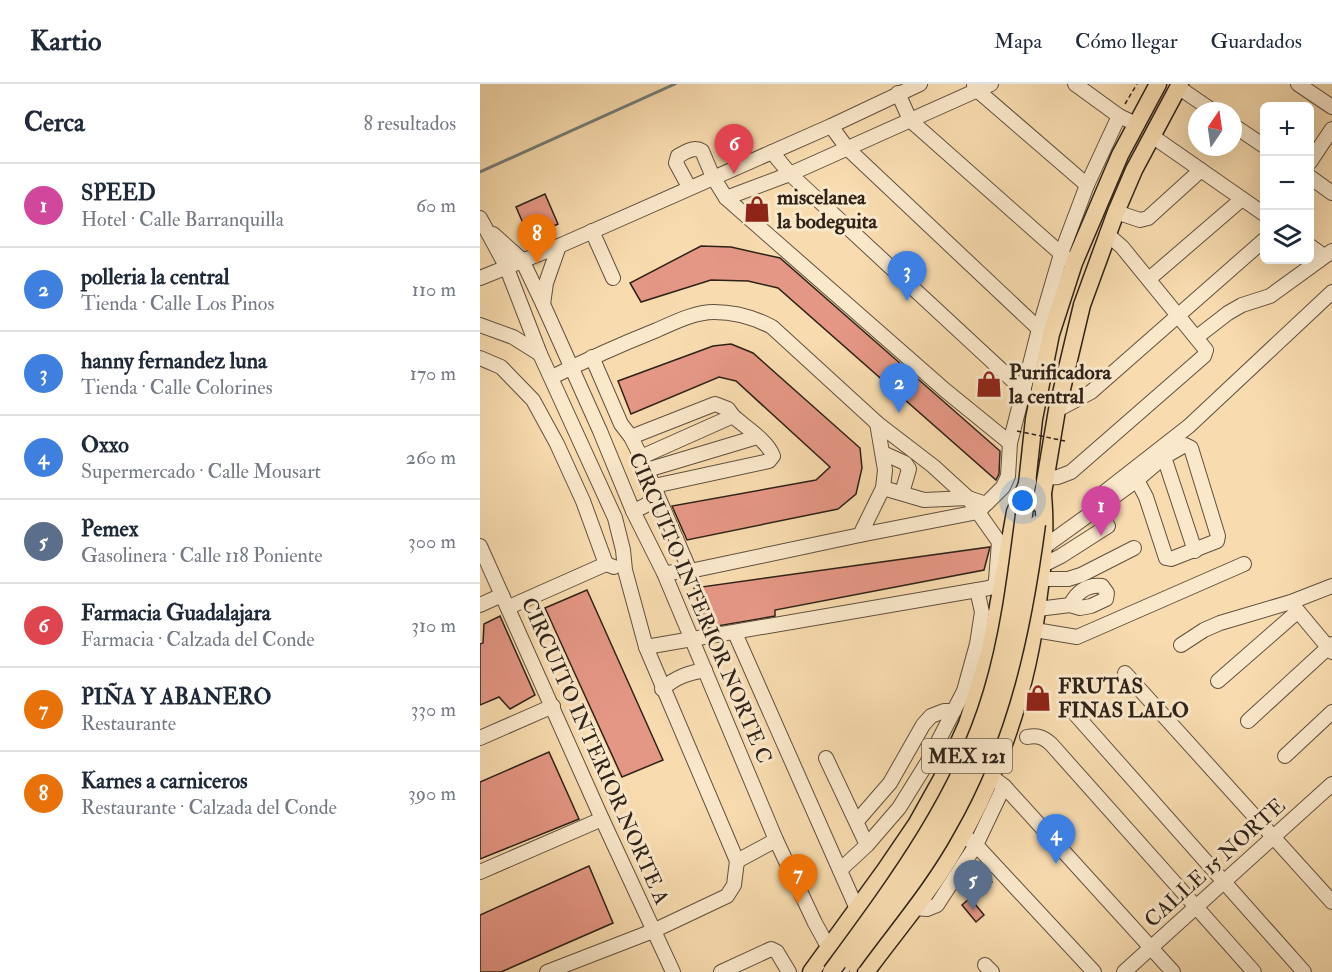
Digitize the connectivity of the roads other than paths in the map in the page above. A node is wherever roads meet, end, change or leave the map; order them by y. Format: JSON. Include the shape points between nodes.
{"nodes":[{"id":1,"x":921,"y":84,"type":"edge"},
{"id":2,"x":991,"y":84,"type":"edge"},
{"id":3,"x":1075,"y":84,"type":"edge"},
{"id":4,"x":1158,"y":84,"type":"edge"},
{"id":5,"x":1298,"y":84,"type":"edge"},
{"id":6,"x":1179,"y":86,"type":"edge"},
{"id":7,"x":975,"y":87,"type":"edge"},
{"id":8,"x":898,"y":93,"type":"junction"},
{"id":9,"x":1201,"y":102,"type":"edge"},
{"id":10,"x":1332,"y":107,"type":"edge"},
{"id":11,"x":1119,"y":116,"type":"junction"},
{"id":12,"x":910,"y":120,"type":"junction"},
{"id":13,"x":1136,"y":124,"type":"junction"},
{"id":14,"x":831,"y":126,"type":"junction"},
{"id":15,"x":1332,"y":129,"type":"edge"},
{"id":16,"x":1242,"y":131,"type":"edge"},
{"id":17,"x":1152,"y":136,"type":"junction"},
{"id":18,"x":1260,"y":143,"type":"edge"},
{"id":19,"x":847,"y":148,"type":"junction"},
{"id":20,"x":772,"y":152,"type":"junction"},
{"id":21,"x":1314,"y":156,"type":"edge"},
{"id":22,"x":1201,"y":170,"type":"junction"},
{"id":23,"x":790,"y":174,"type":"junction"},
{"id":24,"x":713,"y":177,"type":"junction"},
{"id":25,"x":1314,"y":180,"type":"edge"},
{"id":26,"x":1087,"y":185,"type":"junction"},
{"id":27,"x":689,"y":187,"type":"junction"},
{"id":28,"x":1332,"y":193,"type":"edge"},
{"id":29,"x":726,"y":198,"type":"junction"},
{"id":30,"x":1242,"y":199,"type":"junction"},
{"id":31,"x":1260,"y":211,"type":"edge"},
{"id":32,"x":1116,"y":212,"type":"junction"},
{"id":33,"x":482,"y":221,"type":"edge"},
{"id":34,"x":592,"y":231,"type":"junction"},
{"id":35,"x":1107,"y":234,"type":"junction"},
{"id":36,"x":480,"y":244,"type":"edge"},
{"id":37,"x":1260,"y":244,"type":"edge"},
{"id":38,"x":559,"y":246,"type":"junction"},
{"id":39,"x":1314,"y":248,"type":"edge"},
{"id":40,"x":1328,"y":254,"type":"edge"},
{"id":41,"x":1067,"y":259,"type":"junction"},
{"id":42,"x":522,"y":260,"type":"junction"},
{"id":43,"x":506,"y":266,"type":"junction"},
{"id":44,"x":480,"y":278,"type":"edge"},
{"id":45,"x":613,"y":278,"type":"dead end"},
{"id":46,"x":1149,"y":279,"type":"junction"},
{"id":47,"x":1057,"y":292,"type":"junction"},
{"id":48,"x":1332,"y":292,"type":"edge"},
{"id":49,"x":543,"y":304,"type":"junction"},
{"id":50,"x":1179,"y":315,"type":"junction"},
{"id":51,"x":480,"y":325,"type":"edge"},
{"id":52,"x":1039,"y":329,"type":"junction"},
{"id":53,"x":1197,"y":337,"type":"junction"},
{"id":54,"x":540,"y":354,"type":"junction"},
{"id":55,"x":592,"y":357,"type":"junction"},
{"id":56,"x":480,"y":358,"type":"edge"},
{"id":57,"x":571,"y":367,"type":"junction"},
{"id":58,"x":552,"y":377,"type":"junction"},
{"id":59,"x":1024,"y":391,"type":"junction"},
{"id":60,"x":1057,"y":410,"type":"junction"},
{"id":61,"x":733,"y":416,"type":"junction"},
{"id":62,"x":877,"y":423,"type":"junction"},
{"id":63,"x":621,"y":424,"type":"junction"},
{"id":64,"x":600,"y":431,"type":"junction"},
{"id":65,"x":757,"y":436,"type":"junction"},
{"id":66,"x":631,"y":437,"type":"junction"},
{"id":67,"x":1013,"y":437,"type":"junction"},
{"id":68,"x":883,"y":453,"type":"junction"},
{"id":69,"x":1164,"y":458,"type":"junction"},
{"id":70,"x":644,"y":464,"type":"junction"},
{"id":71,"x":1137,"y":480,"type":"junction"},
{"id":72,"x":1028,"y":482,"type":"junction"},
{"id":73,"x":654,"y":486,"type":"junction"},
{"id":74,"x":1044,"y":487,"type":"junction"},
{"id":75,"x":883,"y":488,"type":"junction"},
{"id":76,"x":902,"y":494,"type":"junction"},
{"id":77,"x":968,"y":498,"type":"junction"},
{"id":78,"x":982,"y":508,"type":"junction"},
{"id":79,"x":633,"y":511,"type":"junction"},
{"id":80,"x":1108,"y":526,"type":"dead end"},
{"id":81,"x":860,"y":535,"type":"junction"},
{"id":82,"x":1042,"y":536,"type":"junction"},
{"id":83,"x":480,"y":546,"type":"edge"},
{"id":84,"x":1134,"y":548,"type":"dead end"},
{"id":85,"x":1195,"y":551,"type":"junction"},
{"id":86,"x":606,"y":564,"type":"junction"},
{"id":87,"x":1244,"y":564,"type":"dead end"},
{"id":88,"x":625,"y":570,"type":"junction"},
{"id":89,"x":690,"y":571,"type":"junction"},
{"id":90,"x":1042,"y":572,"type":"junction"},
{"id":91,"x":664,"y":573,"type":"junction"},
{"id":92,"x":995,"y":585,"type":"junction"},
{"id":93,"x":1332,"y":586,"type":"edge"},
{"id":94,"x":977,"y":590,"type":"junction"},
{"id":95,"x":505,"y":601,"type":"junction"},
{"id":96,"x":480,"y":605,"type":"edge"},
{"id":97,"x":1070,"y":605,"type":"dead end"},
{"id":98,"x":1294,"y":607,"type":"junction"},
{"id":99,"x":1038,"y":609,"type":"junction"},
{"id":100,"x":998,"y":613,"type":"junction"},
{"id":101,"x":1035,"y":630,"type":"junction"},
{"id":102,"x":735,"y":633,"type":"junction"},
{"id":103,"x":692,"y":640,"type":"junction"},
{"id":104,"x":1181,"y":645,"type":"dead end"},
{"id":105,"x":646,"y":647,"type":"junction"},
{"id":106,"x":1331,"y":648,"type":"edge"},
{"id":107,"x":705,"y":670,"type":"junction"},
{"id":108,"x":1125,"y":673,"type":"dead end"},
{"id":109,"x":1218,"y":681,"type":"dead end"},
{"id":110,"x":662,"y":689,"type":"junction"},
{"id":111,"x":971,"y":690,"type":"junction"},
{"id":112,"x":553,"y":706,"type":"junction"},
{"id":113,"x":954,"y":711,"type":"junction"},
{"id":114,"x":1332,"y":712,"type":"edge"},
{"id":115,"x":1076,"y":715,"type":"dead end"},
{"id":116,"x":1248,"y":721,"type":"dead end"},
{"id":117,"x":1027,"y":737,"type":"dead end"},
{"id":118,"x":480,"y":738,"type":"edge"},
{"id":119,"x":1285,"y":756,"type":"dead end"},
{"id":120,"x":826,"y":758,"type":"dead end"},
{"id":121,"x":998,"y":781,"type":"junction"},
{"id":122,"x":1332,"y":784,"type":"edge"},
{"id":123,"x":602,"y":819,"type":"junction"},
{"id":124,"x":857,"y":821,"type":"junction"},
{"id":125,"x":1274,"y":838,"type":"junction"},
{"id":126,"x":776,"y":840,"type":"junction"},
{"id":127,"x":969,"y":840,"type":"junction"},
{"id":128,"x":867,"y":845,"type":"junction"},
{"id":129,"x":737,"y":861,"type":"junction"},
{"id":130,"x":840,"y":870,"type":"junction"},
{"id":131,"x":480,"y":872,"type":"edge"},
{"id":132,"x":1225,"y":882,"type":"junction"},
{"id":133,"x":1332,"y":902,"type":"edge"},
{"id":134,"x":1197,"y":907,"type":"junction"},
{"id":135,"x":857,"y":909,"type":"junction"},
{"id":136,"x":653,"y":931,"type":"junction"},
{"id":137,"x":890,"y":939,"type":"junction"},
{"id":138,"x":828,"y":947,"type":"junction"},
{"id":139,"x":1151,"y":949,"type":"junction"},
{"id":140,"x":576,"y":966,"type":"edge"},
{"id":141,"x":730,"y":970,"type":"edge"},
{"id":142,"x":547,"y":972,"type":"edge"},
{"id":143,"x":673,"y":972,"type":"edge"},
{"id":144,"x":789,"y":972,"type":"edge"},
{"id":145,"x":810,"y":972,"type":"edge"},
{"id":146,"x":831,"y":972,"type":"edge"},
{"id":147,"x":844,"y":972,"type":"edge"},
{"id":148,"x":866,"y":972,"type":"edge"},
{"id":149,"x":1094,"y":972,"type":"edge"},
{"id":150,"x":1124,"y":972,"type":"edge"},
{"id":151,"x":1173,"y":972,"type":"edge"},
{"id":152,"x":1254,"y":972,"type":"edge"},
{"id":153,"x":1305,"y":972,"type":"edge"}],
"edges":[{"from":1,"to":8,"type":"street"},
{"from":2,"to":7,"type":"street"},
{"from":3,"to":11,"type":"street"},
{"from":4,"to":13,"type":"main road","number":"MEX 121"},
{"from":5,"to":10,"type":"street"},
{"from":6,"to":9,"type":"street"},
{"from":6,"to":17,"type":"main road","number":"MEX 121"},
{"from":7,"to":12,"type":"street"},
{"from":7,"to":26,"type":"street"},
{"from":8,"to":12,"type":"street"},
{"from":8,"to":14,"type":"street"},
{"from":11,"to":13,"type":"street"},
{"from":11,"to":26,"type":"street"},
{"from":12,"to":19,"type":"street"},
{"from":12,"to":41,"type":"street"},
{"from":13,"to":41,"type":"main road","number":"MEX 121"},
{"from":14,"to":19,"type":"street"},
{"from":14,"to":20,"type":"street"},
{"from":15,"to":21,"type":"street"},
{"from":16,"to":18,"type":"street"},
{"from":17,"to":22,"type":"street"},
{"from":17,"to":32,"type":"main road","number":"MEX 121"},
{"from":19,"to":23,"type":"street"},
{"from":19,"to":52,"type":"street"},
{"from":20,"to":23,"type":"street"},
{"from":20,"to":24,"type":"street"},
{"from":22,"to":30,"type":"street"},
{"from":22,"to":32,"type":"street","via":[[1148,218],[1140,220]]},
{"from":23,"to":29,"type":"street"},
{"from":23,"to":59,"type":"street"},
{"from":24,"to":27,"type":"street"},
{"from":24,"to":27,"type":"street","via":[[702,151],[694,148],[676,159]]},
{"from":24,"to":29,"type":"street"},
{"from":25,"to":28,"type":"street"},
{"from":26,"to":41,"type":"street"},
{"from":27,"to":34,"type":"street"},
{"from":29,"to":67,"type":"street","via":[[946,391]]},
{"from":30,"to":31,"type":"street"},
{"from":30,"to":46,"type":"street"},
{"from":32,"to":35,"type":"main road","number":"MEX 121"},
{"from":33,"to":36,"type":"street"},
{"from":33,"to":42,"type":"street"},
{"from":33,"to":43,"type":"street"},
{"from":34,"to":38,"type":"street"},
{"from":34,"to":45,"type":"street"},
{"from":35,"to":46,"type":"street"},
{"from":35,"to":60,"type":"main road","number":"MEX 121","via":[[1079,314]]},
{"from":37,"to":50,"type":"street"},
{"from":38,"to":42,"type":"street"},
{"from":38,"to":49,"type":"street"},
{"from":39,"to":40,"type":"street"},
{"from":40,"to":53,"type":"street","via":[[1270,296],[1242,305]]},
{"from":41,"to":47,"type":"main road","number":"MEX 121"},
{"from":42,"to":43,"type":"street"},
{"from":42,"to":49,"type":"street","name":"CIRCUITO INTERIOR NORTE C"},
{"from":43,"to":44,"type":"street"},
{"from":43,"to":54,"type":"street"},
{"from":46,"to":50,"type":"street"},
{"from":47,"to":52,"type":"street"},
{"from":47,"to":72,"type":"main road","number":"MEX 121","via":[[1034,419]]},
{"from":48,"to":82,"type":"street","via":[[1189,426]]},
{"from":49,"to":57,"type":"street","name":"CIRCUITO INTERIOR NORTE C"},
{"from":50,"to":53,"type":"street"},
{"from":50,"to":60,"type":"street","via":[[1091,392]]},
{"from":51,"to":54,"type":"street","via":[[513,337]]},
{"from":52,"to":59,"type":"street"},
{"from":53,"to":74,"type":"street","via":[[1206,350],[1204,356],[1071,472]]},
{"from":54,"to":58,"type":"street"},
{"from":55,"to":57,"type":"street"},
{"from":55,"to":62,"type":"street","via":[[688,317],[734,313],[772,327]]},
{"from":55,"to":63,"type":"street"},
{"from":56,"to":86,"type":"street","via":[[501,367],[533,400],[583,501]]},
{"from":57,"to":58,"type":"street"},
{"from":57,"to":64,"type":"street","name":"CIRCUITO INTERIOR NORTE C"},
{"from":58,"to":88,"type":"street","via":[[615,518]]},
{"from":59,"to":67,"type":"street"},
{"from":60,"to":74,"type":"main road","number":"MEX 121"},
{"from":61,"to":65,"type":"street"},
{"from":61,"to":66,"type":"street","via":[[728,409],[715,404]]},
{"from":61,"to":70,"type":"street"},
{"from":62,"to":68,"type":"street"},
{"from":62,"to":77,"type":"street"},
{"from":63,"to":64,"type":"street"},
{"from":63,"to":66,"type":"street"},
{"from":64,"to":79,"type":"street","name":"CIRCUITO INTERIOR NORTE C"},
{"from":65,"to":70,"type":"street"},
{"from":65,"to":73,"type":"street","via":[[771,450],[773,456],[769,461]]},
{"from":66,"to":70,"type":"street"},
{"from":67,"to":78,"type":"street","via":[[1003,488]]},
{"from":68,"to":75,"type":"street"},
{"from":68,"to":76,"type":"street","via":[[905,463],[909,469]]},
{"from":69,"to":71,"type":"street"},
{"from":69,"to":85,"type":"street"},
{"from":69,"to":85,"type":"street","via":[[1185,445],[1191,448],[1218,536],[1216,541]]},
{"from":70,"to":73,"type":"street"},
{"from":71,"to":82,"type":"street"},
{"from":71,"to":85,"type":"street","via":[[1166,558]]},
{"from":72,"to":100,"type":"main road","via":[[1015,512]]},
{"from":72,"to":146,"type":"main road","number":"MEX 121","bridge":true,"via":[[1012,605],[992,693],[978,732],[942,808],[911,861]]},
{"from":73,"to":79,"type":"street","via":[[650,504]]},
{"from":73,"to":89,"type":"street"},
{"from":74,"to":82,"type":"main road","number":"MEX 121"},
{"from":75,"to":76,"type":"street"},
{"from":75,"to":81,"type":"street"},
{"from":76,"to":77,"type":"street","via":[[924,500]]},
{"from":77,"to":78,"type":"street"},
{"from":78,"to":81,"type":"street"},
{"from":78,"to":92,"type":"street","via":[[999,542]]},
{"from":79,"to":91,"type":"street","name":"CIRCUITO INTERIOR NORTE C"},
{"from":80,"to":90,"type":"street"},
{"from":81,"to":89,"type":"street"},
{"from":82,"to":90,"type":"main road"},
{"from":82,"to":147,"type":"main road","number":"MEX 121","bridge":true,"via":[[1004,695],[978,768],[947,829]]},
{"from":83,"to":95,"type":"street","name":"CIRCUITO INTERIOR NORTE A"},
{"from":84,"to":90,"type":"street","via":[[1068,579]]},
{"from":86,"to":88,"type":"street"},
{"from":86,"to":95,"type":"street"},
{"from":87,"to":101,"type":"street","via":[[1077,637]]},
{"from":88,"to":105,"type":"street"},
{"from":89,"to":91,"type":"street"},
{"from":90,"to":99,"type":"main road"},
{"from":91,"to":103,"type":"street","name":"CIRCUITO INTERIOR NORTE C"},
{"from":92,"to":94,"type":"street"},
{"from":92,"to":100,"type":"street"},
{"from":93,"to":98,"type":"street"},
{"from":94,"to":102,"type":"street"},
{"from":94,"to":111,"type":"street","via":[[982,612]]},
{"from":95,"to":96,"type":"street"},
{"from":95,"to":112,"type":"street","name":"CIRCUITO INTERIOR NORTE A"},
{"from":97,"to":99,"type":"street"},
{"from":98,"to":104,"type":"street","via":[[1220,623]]},
{"from":98,"to":106,"type":"street"},
{"from":98,"to":109,"type":"street"},
{"from":99,"to":101,"type":"main road"},
{"from":100,"to":111,"type":"main road","via":[[990,651]]},
{"from":101,"to":121,"type":"main road"},
{"from":102,"to":103,"type":"street"},
{"from":102,"to":130,"type":"street"},
{"from":103,"to":105,"type":"street"},
{"from":103,"to":107,"type":"street","name":"CIRCUITO INTERIOR NORTE C"},
{"from":105,"to":110,"type":"street"},
{"from":106,"to":116,"type":"street"},
{"from":107,"to":110,"type":"street","via":[[689,672]]},
{"from":107,"to":126,"type":"street","name":"CIRCUITO INTERIOR NORTE C"},
{"from":108,"to":125,"type":"street"},
{"from":110,"to":129,"type":"street"},
{"from":111,"to":113,"type":"street"},
{"from":111,"to":135,"type":"main road","via":[[967,724],[946,771],[917,823]]},
{"from":112,"to":118,"type":"street"},
{"from":112,"to":123,"type":"street","name":"CIRCUITO INTERIOR NORTE A"},
{"from":113,"to":124,"type":"street","via":[[931,716],[890,783]]},
{"from":113,"to":128,"type":"street","via":[[899,808]]},
{"from":114,"to":119,"type":"street"},
{"from":115,"to":132,"type":"street"},
{"from":117,"to":134,"type":"street","via":[[1035,735],[1051,744]]},
{"from":120,"to":124,"type":"street"},
{"from":121,"to":127,"type":"main road"},
{"from":121,"to":139,"type":"street"},
{"from":122,"to":125,"type":"street","name":"CALLE 15 NORTE"},
{"from":123,"to":131,"type":"street"},
{"from":123,"to":136,"type":"street","name":"CIRCUITO INTERIOR NORTE A"},
{"from":124,"to":128,"type":"street"},
{"from":125,"to":132,"type":"street","name":"CALLE 15 NORTE"},
{"from":125,"to":133,"type":"street"},
{"from":126,"to":129,"type":"street"},
{"from":126,"to":138,"type":"street","name":"CIRCUITO INTERIOR NORTE C"},
{"from":127,"to":137,"type":"main road","via":[[955,849]]},
{"from":127,"to":149,"type":"street"},
{"from":128,"to":130,"type":"street"},
{"from":129,"to":136,"type":"street","via":[[734,885],[727,896]]},
{"from":130,"to":135,"type":"street"},
{"from":132,"to":134,"type":"street","name":"CALLE 15 NORTE"},
{"from":132,"to":153,"type":"street"},
{"from":134,"to":139,"type":"street","name":"CALLE 15 NORTE"},
{"from":134,"to":152,"type":"street"},
{"from":135,"to":137,"type":"main road","via":[[866,929]]},
{"from":135,"to":138,"type":"main road"},
{"from":136,"to":140,"type":"street"},
{"from":136,"to":143,"type":"street","name":"CIRCUITO INTERIOR NORTE A"},
{"from":137,"to":148,"type":"main road"},
{"from":138,"to":145,"type":"main road"},
{"from":138,"to":147,"type":"street","name":"CIRCUITO INTERIOR NORTE C"},
{"from":139,"to":150,"type":"street","name":"CALLE 15 NORTE"},
{"from":139,"to":151,"type":"street"},
{"from":140,"to":142,"type":"street"},
{"from":141,"to":144,"type":"street","via":[[771,949]]}]}
